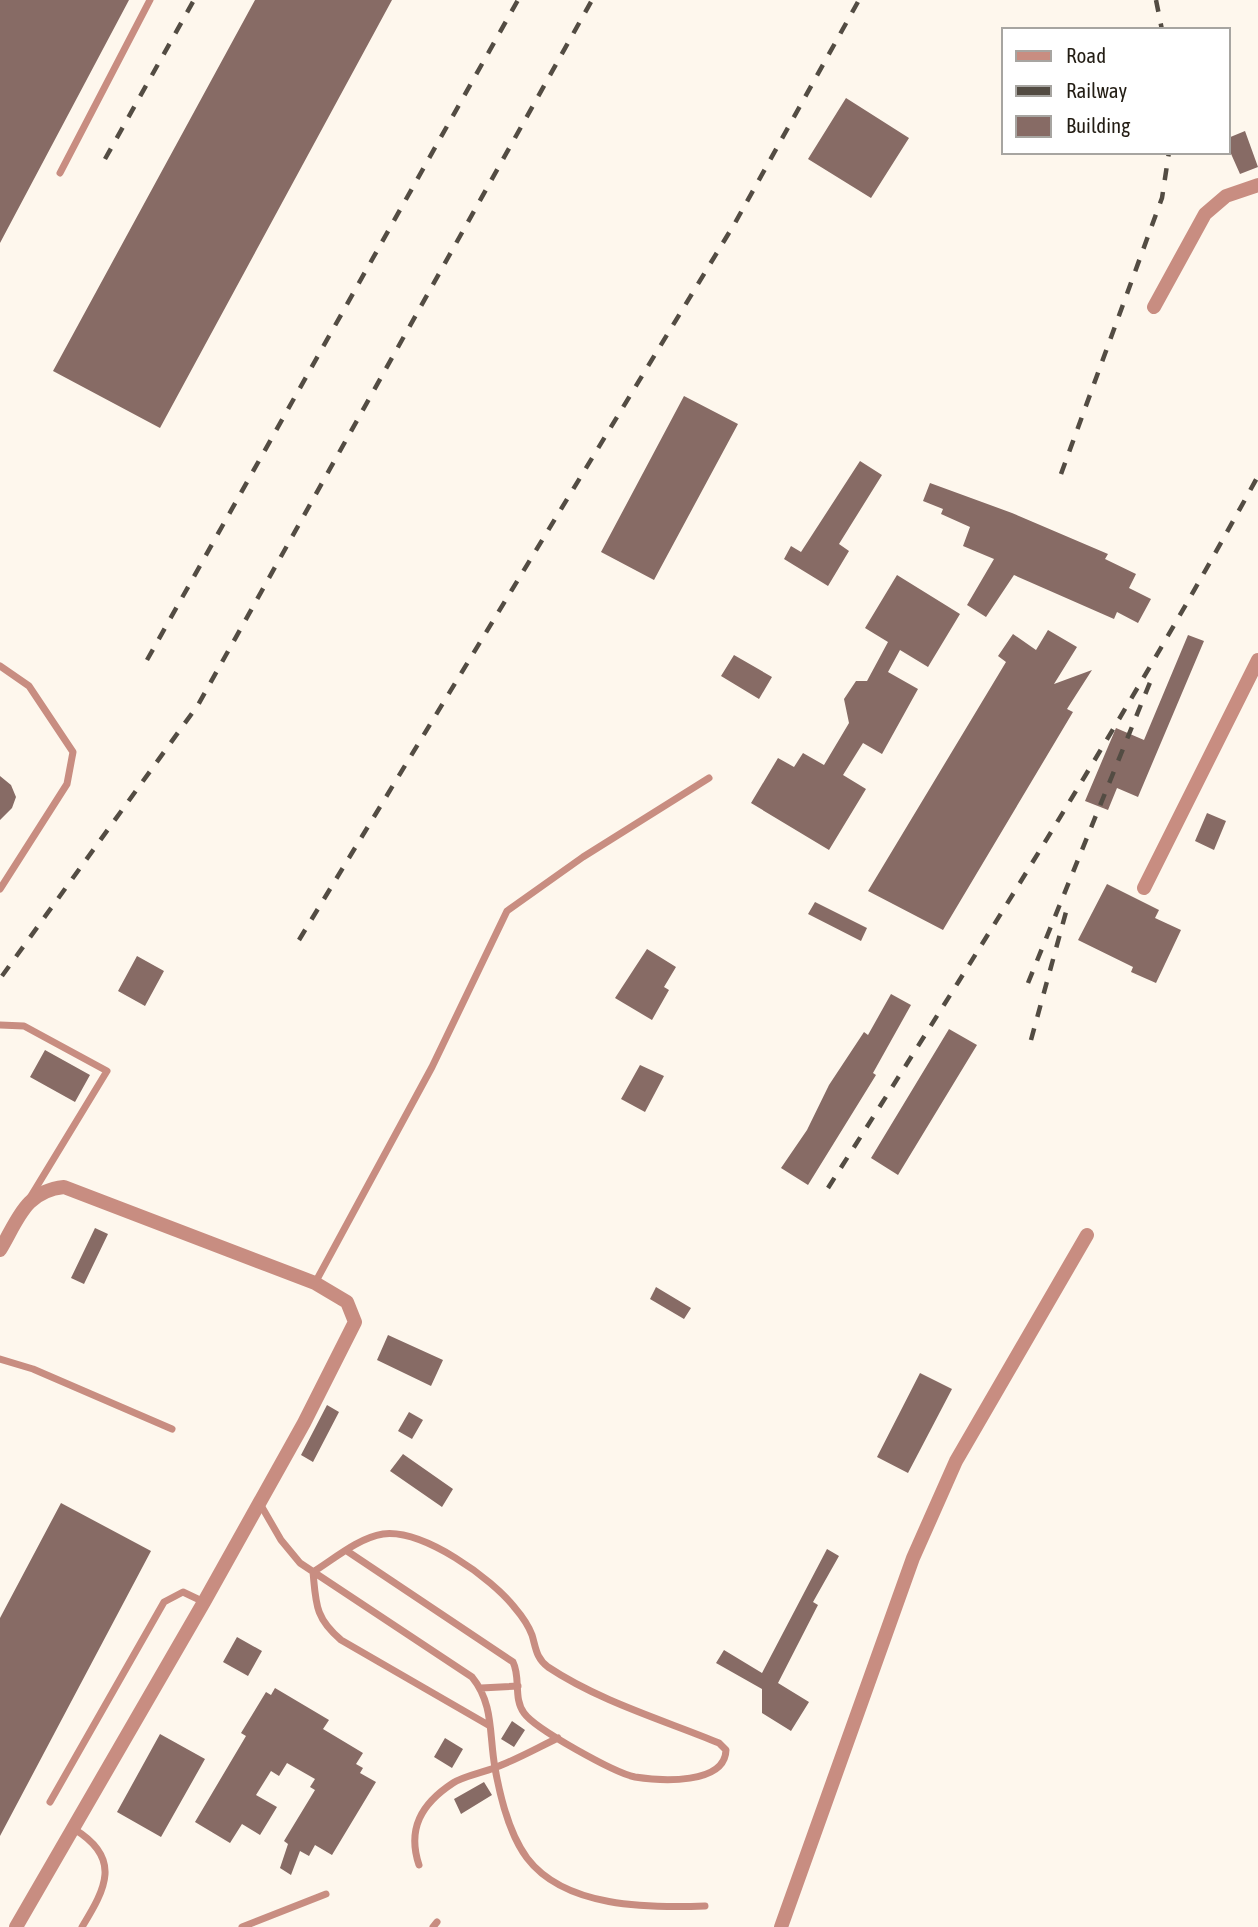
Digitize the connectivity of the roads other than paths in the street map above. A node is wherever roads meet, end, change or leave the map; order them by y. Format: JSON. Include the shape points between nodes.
{"nodes":[{"id":1,"x":150,"y":0,"type":"edge"},
{"id":2,"x":60,"y":173,"type":"dead end"},
{"id":3,"x":1258,"y":185,"type":"edge"},
{"id":4,"x":1154,"y":307,"type":"dead end"},
{"id":5,"x":1258,"y":660,"type":"edge"},
{"id":6,"x":0,"y":666,"type":"edge"},
{"id":7,"x":709,"y":778,"type":"dead end"},
{"id":8,"x":0,"y":888,"type":"edge"},
{"id":9,"x":1144,"y":888,"type":"dead end"},
{"id":10,"x":0,"y":1025,"type":"edge"},
{"id":11,"x":30,"y":1199,"type":"junction"},
{"id":12,"x":1087,"y":1235,"type":"dead end"},
{"id":13,"x":0,"y":1251,"type":"edge"},
{"id":14,"x":315,"y":1283,"type":"junction"},
{"id":15,"x":0,"y":1359,"type":"edge"},
{"id":16,"x":172,"y":1429,"type":"dead end"},
{"id":17,"x":258,"y":1502,"type":"junction"},
{"id":18,"x":347,"y":1551,"type":"junction"},
{"id":19,"x":313,"y":1572,"type":"junction"},
{"id":20,"x":204,"y":1602,"type":"junction"},
{"id":21,"x":518,"y":1686,"type":"junction"},
{"id":22,"x":481,"y":1688,"type":"junction"},
{"id":23,"x":490,"y":1726,"type":"junction"},
{"id":24,"x":558,"y":1738,"type":"junction"},
{"id":25,"x":495,"y":1768,"type":"junction"},
{"id":26,"x":50,"y":1802,"type":"dead end"},
{"id":27,"x":74,"y":1829,"type":"junction"},
{"id":28,"x":419,"y":1865,"type":"dead end"},
{"id":29,"x":326,"y":1894,"type":"dead end"},
{"id":30,"x":705,"y":1906,"type":"dead end"},
{"id":31,"x":16,"y":1927,"type":"edge"},
{"id":32,"x":82,"y":1927,"type":"edge"},
{"id":33,"x":242,"y":1927,"type":"edge"},
{"id":34,"x":781,"y":1927,"type":"edge"}],
"edges":[{"from":1,"to":2,"type":"lane"},
{"from":3,"to":4,"type":"street","via":[[1226,196],[1205,214]]},
{"from":5,"to":9,"type":"street"},
{"from":6,"to":8,"type":"lane","via":[[29,686],[73,752],[68,784]]},
{"from":7,"to":14,"type":"lane","via":[[507,911],[432,1066]]},
{"from":10,"to":11,"type":"lane","via":[[24,1026],[107,1070]]},
{"from":11,"to":13,"type":"street"},
{"from":11,"to":14,"type":"street","via":[[49,1188],[64,1187]]},
{"from":12,"to":34,"type":"street","via":[[956,1461],[913,1558]]},
{"from":14,"to":17,"type":"street","via":[[347,1302],[355,1322]]},
{"from":15,"to":16,"type":"lane"},
{"from":17,"to":19,"type":"lane","via":[[288,1550]]},
{"from":17,"to":20,"type":"street"},
{"from":18,"to":19,"type":"lane"},
{"from":18,"to":21,"type":"lane","via":[[513,1662]]},
{"from":18,"to":24,"type":"lane","via":[[384,1534],[438,1547],[515,1607],[546,1666],[590,1690],[719,1743],[726,1750],[726,1760],[719,1770],[690,1779],[633,1776]]},
{"from":19,"to":22,"type":"lane","via":[[472,1677]]},
{"from":19,"to":23,"type":"lane","via":[[317,1609],[324,1625],[341,1640]]},
{"from":20,"to":26,"type":"lane","via":[[183,1592],[164,1602]]},
{"from":20,"to":27,"type":"street"},
{"from":21,"to":22,"type":"lane"},
{"from":21,"to":24,"type":"lane","via":[[524,1713]]},
{"from":22,"to":23,"type":"lane"},
{"from":23,"to":25,"type":"lane"},
{"from":24,"to":25,"type":"lane"},
{"from":25,"to":28,"type":"lane","via":[[454,1782],[433,1799],[417,1820],[412,1845]]},
{"from":25,"to":30,"type":"lane","via":[[513,1832],[527,1858],[545,1875],[569,1890],[641,1908]]},
{"from":27,"to":31,"type":"street"},
{"from":27,"to":32,"type":"lane","via":[[96,1846],[106,1880]]},
{"from":29,"to":33,"type":"lane"}]}
